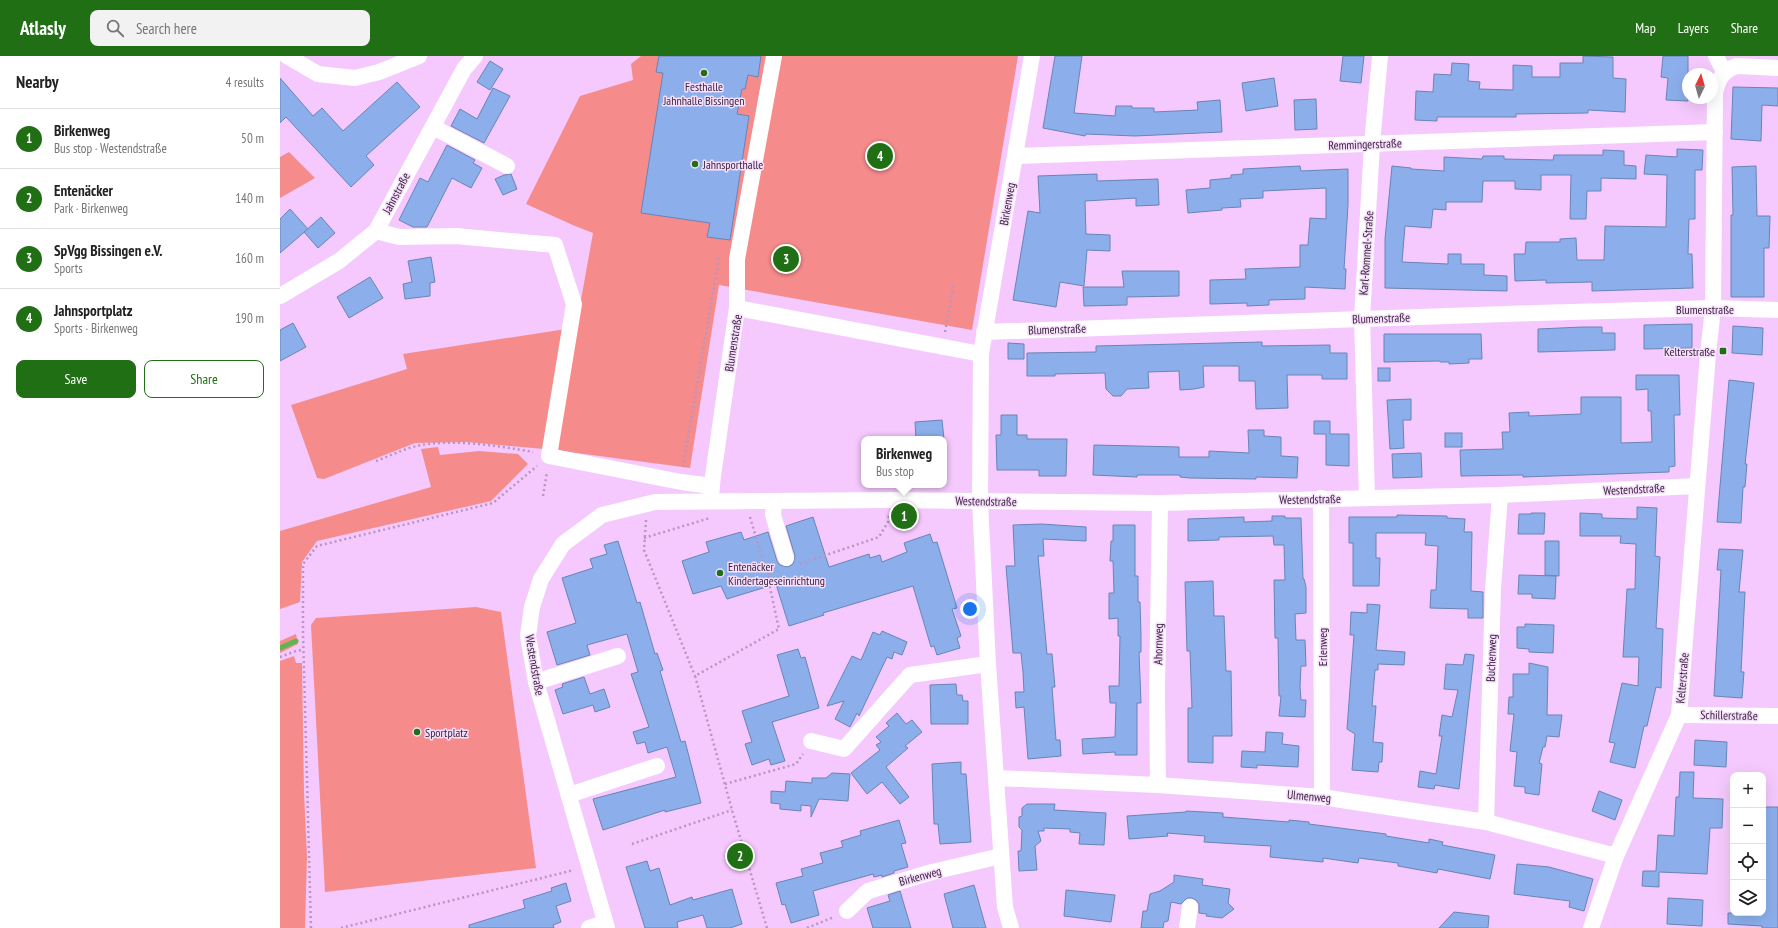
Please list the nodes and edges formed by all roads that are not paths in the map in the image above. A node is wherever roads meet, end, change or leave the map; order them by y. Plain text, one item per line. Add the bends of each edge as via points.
1 (287, 56) edge
2 (419, 56) edge
3 (475, 56) edge
4 (774, 56) edge
5 (1032, 56) edge
6 (1380, 56) edge
7 (1716, 56) edge
8 (1778, 68) edge
9 (1724, 72) junction
10 (433, 127) junction
11 (1715, 132) junction
12 (1372, 144) junction
13 (1015, 156) junction
14 (507, 166) dead end
15 (376, 231) junction
16 (280, 296) edge
17 (737, 308) junction
18 (1713, 308) junction
19 (1778, 310) edge
20 (1362, 318) junction
21 (984, 332) junction
22 (981, 354) junction
23 (712, 486) junction
24 (1697, 486) junction
25 (1500, 495) junction
26 (1321, 498) junction
27 (1366, 498) junction
28 (980, 501) junction
29 (774, 502) junction
30 (711, 503) junction
31 (1160, 503) junction
32 (788, 564) road end
33 (618, 656) dead end
34 (988, 664) junction
35 (536, 682) junction
36 (1679, 715) junction
37 (1778, 716) edge
38 (811, 741) road end
39 (657, 766) dead end
40 (996, 778) junction
41 (1158, 785) junction
42 (569, 795) junction
43 (1322, 797) junction
44 (1486, 822) junction
45 (1001, 856) junction
46 (1616, 856) junction
47 (1190, 907) dead end
48 (847, 911) road end
49 (606, 925) edge
50 (589, 928) edge
51 (1011, 928) edge
52 (1187, 928) edge
53 (1591, 928) edge

1 - 2 street via 318,74 355,78 380,72
3 - 10 street, Jahnstraße via 464,69
4 - 17 street via 737,259
5 - 13 street, Birkenweg
6 - 12 street, Karl-Rommel-Straße
7 - 9 street
8 - 9 street via 1737,66
9 - 11 street, Kelterstraße via 1715,93
10 - 14 street
10 - 15 street, Jahnstraße
11 - 12 street, Remmingerstraße
11 - 18 street, Kelterstraße
12 - 13 street, Remmingerstraße
12 - 20 street, Karl-Rommel-Straße
13 - 21 street, Birkenweg
15 - 16 street, Jahnstraße via 339,261
15 - 23 street via 399,237 456,236 555,244 574,304 549,456
17 - 22 street, Blumenstraße
17 - 23 street, Blumenstraße
18 - 19 street, Blumenstraße
18 - 20 street, Blumenstraße
18 - 24 street, Kelterstraße
20 - 21 street, Blumenstraße
20 - 27 street, Karl-Rommel-Straße
21 - 22 street, Birkenweg
22 - 28 street, Birkenweg
23 - 30 street, Blumenstraße
24 - 25 street, Westendstraße
24 - 36 street, Kelterstraße
25 - 27 street, Westendstraße
25 - 44 street, Buchenweg via 1493,589
26 - 27 street, Westendstraße
26 - 31 street, Westendstraße
26 - 43 street, Erlenweg
28 - 29 street, Westendstraße
28 - 31 street, Westendstraße
28 - 34 street, Birkenweg
29 - 30 street, Westendstraße
29 - 32 street via 773,515
30 - 35 street, Westendstraße via 649,503 602,515 563,544 541,579 532,607 528,636
31 - 41 street, Ahornweg
33 - 35 street
34 - 38 street via 910,674 844,749
34 - 40 street, Birkenweg
35 - 42 street, Westendstraße
36 - 37 street, Schillerstraße
36 - 46 street, Kelterstraße
39 - 42 street
40 - 41 street, Ulmenweg
40 - 45 street, Birkenweg
41 - 43 street, Ulmenweg
42 - 49 street, Westendstraße
43 - 44 street, Ulmenweg
44 - 46 street, Ulmenweg
45 - 48 street, Birkenweg via 932,872 868,891
45 - 51 street, Birkenweg via 1005,907
46 - 53 street, Kelterstraße
47 - 52 street
49 - 50 street, Westendstraße

